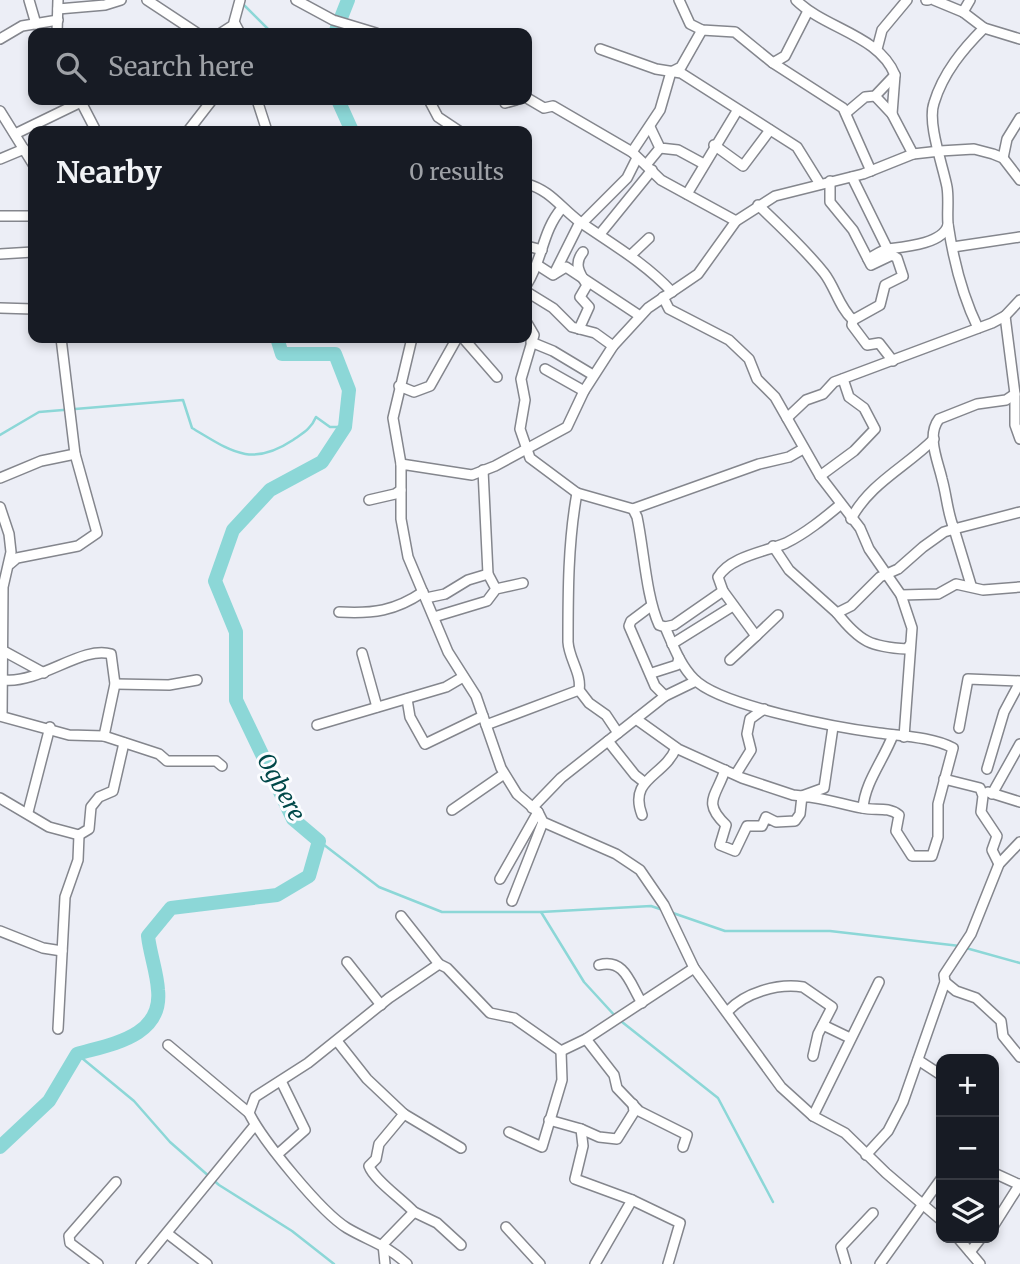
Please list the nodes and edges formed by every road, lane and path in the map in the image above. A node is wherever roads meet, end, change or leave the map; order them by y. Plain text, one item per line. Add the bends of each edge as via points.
1 (29, 0) edge
2 (121, 0) edge
3 (147, 0) edge
4 (240, 0) edge
5 (296, 0) edge
6 (315, 0) edge
7 (679, 0) edge
8 (907, 0) edge
9 (934, 0) edge
10 (970, 0) edge
11 (58, 4) edge
12 (803, 4) edge
13 (311, 10) junction
14 (963, 12) junction
15 (58, 20) junction
16 (36, 24) junction
17 (57, 28) edge
18 (189, 28) edge
19 (238, 28) edge
20 (360, 28) edge
21 (984, 28) junction
22 (702, 30) junction
23 (1, 34) edge
24 (1020, 39) edge
25 (600, 49) dead end
26 (877, 49) junction
27 (773, 63) junction
28 (678, 71) junction
29 (895, 75) junction
30 (876, 96) junction
31 (532, 101) edge
32 (72, 105) edge
33 (82, 105) edge
34 (208, 105) edge
35 (257, 105) edge
36 (432, 105) edge
37 (737, 111) junction
38 (846, 113) junction
39 (892, 114) junction
40 (2, 116) edge
41 (1020, 118) edge
42 (31, 126) edge
43 (93, 126) edge
44 (192, 126) edge
45 (265, 126) edge
46 (452, 126) edge
47 (28, 127) edge
48 (650, 127) junction
49 (770, 130) junction
50 (15, 134) junction
51 (714, 145) junction
52 (660, 148) junction
53 (24, 149) junction
54 (940, 151) junction
55 (635, 155) junction
56 (913, 155) junction
57 (28, 156) edge
58 (1003, 158) junction
59 (0, 159) edge
60 (702, 163) junction
61 (649, 167) junction
62 (871, 171) junction
63 (852, 177) junction
64 (1020, 180) edge
65 (825, 183) junction
66 (532, 186) edge
67 (687, 194) junction
68 (758, 205) junction
69 (562, 208) junction
70 (0, 216) edge
71 (28, 216) edge
72 (736, 221) junction
73 (581, 223) junction
74 (948, 224) junction
75 (600, 234) junction
76 (1020, 237) edge
77 (649, 238) dead end
78 (532, 247) edge
79 (953, 247) junction
80 (887, 248) junction
81 (542, 250) junction
82 (28, 252) edge
83 (583, 252) dead end
84 (0, 254) edge
85 (631, 255) junction
86 (869, 259) junction
87 (538, 266) junction
88 (553, 275) junction
89 (581, 275) junction
90 (532, 276) edge
91 (667, 294) junction
92 (532, 295) edge
93 (1020, 300) edge
94 (0, 308) edge
95 (28, 309) edge
96 (640, 316) junction
97 (1005, 316) junction
98 (853, 320) junction
99 (978, 328) junction
100 (579, 329) junction
101 (532, 342) edge
102 (62, 343) edge
103 (411, 343) edge
104 (454, 343) edge
105 (467, 343) edge
106 (531, 343) edge
107 (613, 346) junction
108 (893, 361) junction
109 (545, 369) dead end
110 (593, 375) junction
111 (497, 377) dead end
112 (844, 379) junction
113 (399, 386) junction
114 (584, 391) junction
115 (1015, 394) junction
116 (788, 418) junction
117 (934, 439) junction
118 (1020, 439) edge
119 (526, 448) junction
120 (803, 449) junction
121 (75, 454) junction
122 (401, 464) junction
123 (483, 470) junction
124 (820, 476) junction
125 (0, 478) edge
126 (401, 489) junction
127 (577, 493) junction
128 (369, 500) dead end
129 (840, 505) junction
130 (0, 507) edge
131 (637, 511) junction
132 (1020, 512) edge
133 (851, 519) junction
134 (954, 529) junction
135 (773, 546) junction
136 (6, 569) edge
137 (488, 574) junction
138 (890, 575) junction
139 (523, 583) dead end
140 (971, 585) junction
141 (1020, 587) edge
142 (495, 589) junction
143 (723, 591) junction
144 (425, 595) junction
145 (901, 595) junction
146 (651, 606) junction
147 (733, 606) junction
148 (339, 612) dead end
149 (837, 613) junction
150 (778, 615) dead end
151 (434, 617) junction
152 (666, 626) junction
153 (756, 636) junction
154 (672, 644) junction
155 (911, 645) junction
156 (0, 649) edge
157 (362, 653) dead end
158 (679, 659) junction
159 (730, 660) dead end
160 (44, 673) junction
161 (652, 673) junction
162 (463, 677) junction
163 (5, 680) junction
164 (197, 680) dead end
165 (696, 681) junction
166 (1020, 681) edge
167 (115, 684) junction
168 (579, 690) junction
169 (665, 695) junction
170 (407, 699) junction
171 (377, 707) junction
172 (764, 709) junction
173 (1, 716) edge
174 (636, 719) junction
175 (485, 720) junction
176 (317, 725) dead end
177 (50, 727) junction
178 (833, 727) junction
179 (960, 728) dead end
180 (618, 733) junction
181 (893, 735) junction
182 (104, 736) junction
183 (904, 737) junction
184 (608, 741) junction
185 (124, 743) junction
186 (1020, 744) edge
187 (676, 748) junction
188 (222, 766) dead end
189 (987, 769) dead end
190 (725, 771) junction
191 (504, 774) junction
192 (736, 774) junction
193 (944, 779) junction
194 (644, 782) junction
195 (980, 788) junction
196 (992, 794) junction
197 (802, 796) junction
198 (0, 798) edge
199 (1020, 802) edge
200 (863, 808) junction
201 (452, 810) dead end
202 (535, 810) junction
203 (28, 812) junction
204 (642, 815) dead end
205 (543, 822) junction
206 (79, 835) junction
207 (1020, 842) edge
208 (999, 864) junction
209 (500, 879) dead end
210 (512, 901) dead end
211 (401, 916) dead end
212 (0, 931) edge
213 (62, 951) junction
214 (347, 962) dead end
215 (439, 964) junction
216 (599, 965) dead end
217 (694, 968) junction
218 (879, 982) dead end
219 (945, 982) junction
220 (642, 1003) junction
221 (381, 1004) junction
222 (728, 1011) junction
223 (823, 1025) junction
224 (58, 1028) dead end
225 (850, 1038) junction
226 (586, 1039) junction
227 (337, 1041) junction
228 (168, 1045) dead end
229 (561, 1051) junction
230 (813, 1056) dead end
231 (1020, 1057) edge
232 (918, 1060) junction
233 (936, 1072) edge
234 (281, 1081) junction
235 (632, 1102) junction
236 (249, 1113) junction
237 (404, 1114) junction
238 (813, 1116) junction
239 (549, 1120) junction
240 (255, 1125) junction
241 (581, 1129) junction
242 (509, 1132) dead end
243 (683, 1147) dead end
244 (461, 1148) dead end
245 (279, 1153) junction
246 (866, 1154) junction
247 (999, 1176) edge
248 (940, 1180) edge
249 (116, 1182) dead end
250 (1019, 1189) edge
251 (632, 1200) junction
252 (925, 1204) junction
253 (414, 1212) junction
254 (873, 1213) dead end
255 (936, 1215) edge
256 (999, 1218) edge
257 (506, 1227) dead end
258 (168, 1234) junction
259 (962, 1243) edge
260 (977, 1243) edge
261 (383, 1244) junction
262 (461, 1245) dead end
263 (970, 1252) junction
264 (396, 1254) junction
265 (98, 1264) edge
266 (141, 1264) edge
267 (207, 1264) edge
268 (386, 1264) edge
269 (407, 1264) edge
270 (540, 1264) edge
271 (596, 1264) edge
272 (667, 1264) edge
273 (846, 1264) edge
274 (880, 1264) edge
275 (980, 1264) edge

1 - 16 street
2 - 11 street via 105,5
3 - 18 street
4 - 19 street
5 - 13 street
6 - 13 street
7 - 22 street via 690,24
8 - 26 street via 882,30
9 - 14 street
10 - 14 street
11 - 15 street
12 - 26 street
12 - 27 street via 785,56
13 - 20 street
14 - 21 street
15 - 16 street
15 - 17 street
16 - 23 street
21 - 24 street
21 - 54 street via 962,48 933,104
22 - 27 street via 735,32
22 - 28 street
25 - 28 street
26 - 29 street
27 - 38 street via 827,95
28 - 37 street
28 - 48 street
29 - 30 street
29 - 39 street
30 - 38 street via 865,97
30 - 39 street
31 - 55 street via 544,108 552,106
32 - 42 street
33 - 43 street
34 - 44 street
35 - 45 street
36 - 46 street via 438,117
37 - 49 street
37 - 51 street
38 - 62 street
39 - 56 street
40 - 50 street
41 - 58 street via 1007,139
47 - 50 street
48 - 52 street
48 - 55 street
49 - 51 street via 743,166
49 - 65 street via 797,147
50 - 53 street
51 - 60 street
52 - 60 street via 678,150
52 - 61 street
53 - 57 street
53 - 59 street
54 - 56 street
54 - 58 street via 974,149
54 - 74 street via 948,190
55 - 61 street
55 - 73 street via 627,178
56 - 62 street
58 - 64 street
60 - 67 street
61 - 67 street via 661,180
61 - 75 street
62 - 63 street
63 - 65 street
63 - 80 street
65 - 68 street
65 - 86 street via 830,202
66 - 69 street via 547,191
67 - 72 street
68 - 72 street
68 - 98 street via 824,273
69 - 73 street
69 - 81 street via 551,221
70 - 71 street
72 - 91 street via 698,274
73 - 75 street
73 - 88 street
74 - 79 street
74 - 80 street via 943,234
75 - 85 street
76 - 79 street
77 - 85 street
78 - 81 street
79 - 99 street
80 - 86 street
81 - 87 street
82 - 84 street
83 - 89 street via 578,263
85 - 91 street
86 - 98 street via 871,265 892,255 903,276 885,285 880,305
87 - 88 street
87 - 90 street
88 - 89 street via 566,267
89 - 96 street
89 - 100 street via 587,285 580,297 589,307
91 - 96 street
91 - 116 street via 669,309 741,349 757,379
92 - 100 street
93 - 97 street
94 - 95 street
96 - 107 street
97 - 99 street
97 - 115 street
98 - 108 street via 867,345 879,344
99 - 108 street
100 - 107 street via 596,333
101 - 110 street
102 - 121 street
103 - 113 street
104 - 113 street via 430,386 414,392
105 - 111 street
106 - 119 street via 521,379 526,400 520,429
107 - 110 street
108 - 112 street
109 - 114 street
110 - 114 street
112 - 116 street via 806,400
112 - 124 street via 849,397 864,408 876,429
113 - 122 street via 393,418
114 - 119 street via 567,427
115 - 117 street via 939,419
115 - 118 street
116 - 120 street
117 - 133 street via 872,489
117 - 134 street via 945,505
119 - 123 street
119 - 127 street via 530,458
120 - 124 street
120 - 131 street
121 - 125 street via 41,461
121 - 136 street via 97,533 78,546 17,558
122 - 123 street via 457,474
122 - 126 street
123 - 137 street
124 - 129 street
126 - 128 street
126 - 144 street via 402,537
127 - 131 street
127 - 168 street via 568,641
129 - 133 street
129 - 135 street via 805,532
130 - 136 street via 9,534
131 - 146 street
132 - 134 street
133 - 138 street
134 - 138 street
134 - 140 street
135 - 143 street via 725,568 718,577
135 - 149 street via 789,570
136 - 156 street
137 - 142 street
137 - 144 street via 445,594
138 - 145 street
138 - 149 street
139 - 142 street
140 - 141 street via 983,590
140 - 145 street via 956,584 938,594
142 - 151 street via 487,601
143 - 147 street
143 - 152 street
144 - 148 street via 371,614
144 - 151 street
145 - 155 street via 912,620
146 - 152 street
146 - 161 street via 629,626
147 - 153 street
147 - 154 street
149 - 155 street via 863,641 887,648
150 - 153 street
151 - 162 street
152 - 154 street
153 - 159 street
154 - 158 street
155 - 183 street
156 - 160 street
156 - 163 street
157 - 171 street
158 - 161 street via 677,665
158 - 165 street
160 - 163 street
160 - 167 street via 94,651 104,652 114,659
161 - 169 street via 655,685
162 - 170 street
162 - 175 street
163 - 173 street
164 - 167 street via 169,685
165 - 169 street
165 - 172 street
166 - 179 street via 968,679
166 - 189 street via 1004,712
167 - 182 street
168 - 175 street
168 - 180 street
169 - 174 street
170 - 171 street
170 - 175 street via 410,717 425,744
171 - 176 street
172 - 178 street
172 - 192 street via 750,719 751,750
173 - 177 street
174 - 180 street
174 - 187 street
175 - 191 street
177 - 182 street via 69,735
177 - 203 street
178 - 181 street
178 - 197 street via 824,788
180 - 184 street
181 - 183 street
181 - 200 street via 880,766 864,787
182 - 185 street
183 - 193 street via 953,748
184 - 194 street
184 - 202 street via 543,794
185 - 188 street via 167,761 216,761
185 - 206 street via 116,786 91,807 89,829
186 - 196 street
187 - 190 street
187 - 194 street via 660,771
190 - 192 street
190 - 197 street via 713,797 713,812 726,825 720,845 734,851 747,826 762,826 766,817 776,822 795,821
191 - 201 street
191 - 202 street
192 - 197 street
193 - 195 street
193 - 200 street via 932,856 912,856 896,831 899,815 891,809
194 - 204 street via 637,800
195 - 196 street
195 - 208 street via 981,812 997,836 992,850
196 - 199 street
197 - 200 street
198 - 203 street
202 - 205 street
202 - 209 street
203 - 206 street via 49,827
205 - 210 street
205 - 217 street via 616,854 640,870 664,905
206 - 213 street via 78,860 65,897
207 - 208 street
208 - 219 street via 982,913 944,975
211 - 215 street
212 - 213 street
213 - 224 street
214 - 221 street
215 - 221 street
215 - 229 street via 490,1013 514,1018
216 - 220 street via 620,965
217 - 220 street
217 - 222 street
218 - 225 street
219 - 231 street via 976,998 1001,1021 1003,1036
219 - 232 street
220 - 226 street
221 - 227 street
222 - 223 street via 739,999 755,993 803,987 832,1007
222 - 238 street via 781,1087
223 - 225 street
223 - 230 street
225 - 238 street
226 - 229 street
226 - 235 street via 614,1075 617,1088
227 - 234 street
227 - 237 street via 367,1079
228 - 236 street
229 - 239 street via 562,1080
232 - 233 street
232 - 246 street via 888,1131
234 - 236 street via 255,1097
234 - 245 street via 305,1130
235 - 241 street via 634,1112 617,1139
235 - 243 street via 662,1125 682,1130 687,1135
236 - 240 street
237 - 244 street
237 - 253 street via 379,1144 369,1166 372,1176
238 - 246 street via 845,1133
239 - 241 street
239 - 242 street via 541,1147
240 - 245 street
240 - 258 street
241 - 251 street via 583,1146 575,1179
245 - 261 street via 305,1190 346,1227
246 - 252 street
247 - 250 street
248 - 252 street
249 - 265 street via 69,1236 70,1243
250 - 256 street
251 - 271 street
251 - 272 street via 680,1223
252 - 255 street
252 - 274 street
253 - 261 street
253 - 262 street via 437,1223
254 - 273 street via 841,1247
257 - 270 street
258 - 266 street
258 - 267 street
259 - 263 street
260 - 263 street
261 - 264 street
261 - 268 street
263 - 275 street
264 - 268 street
264 - 269 street

